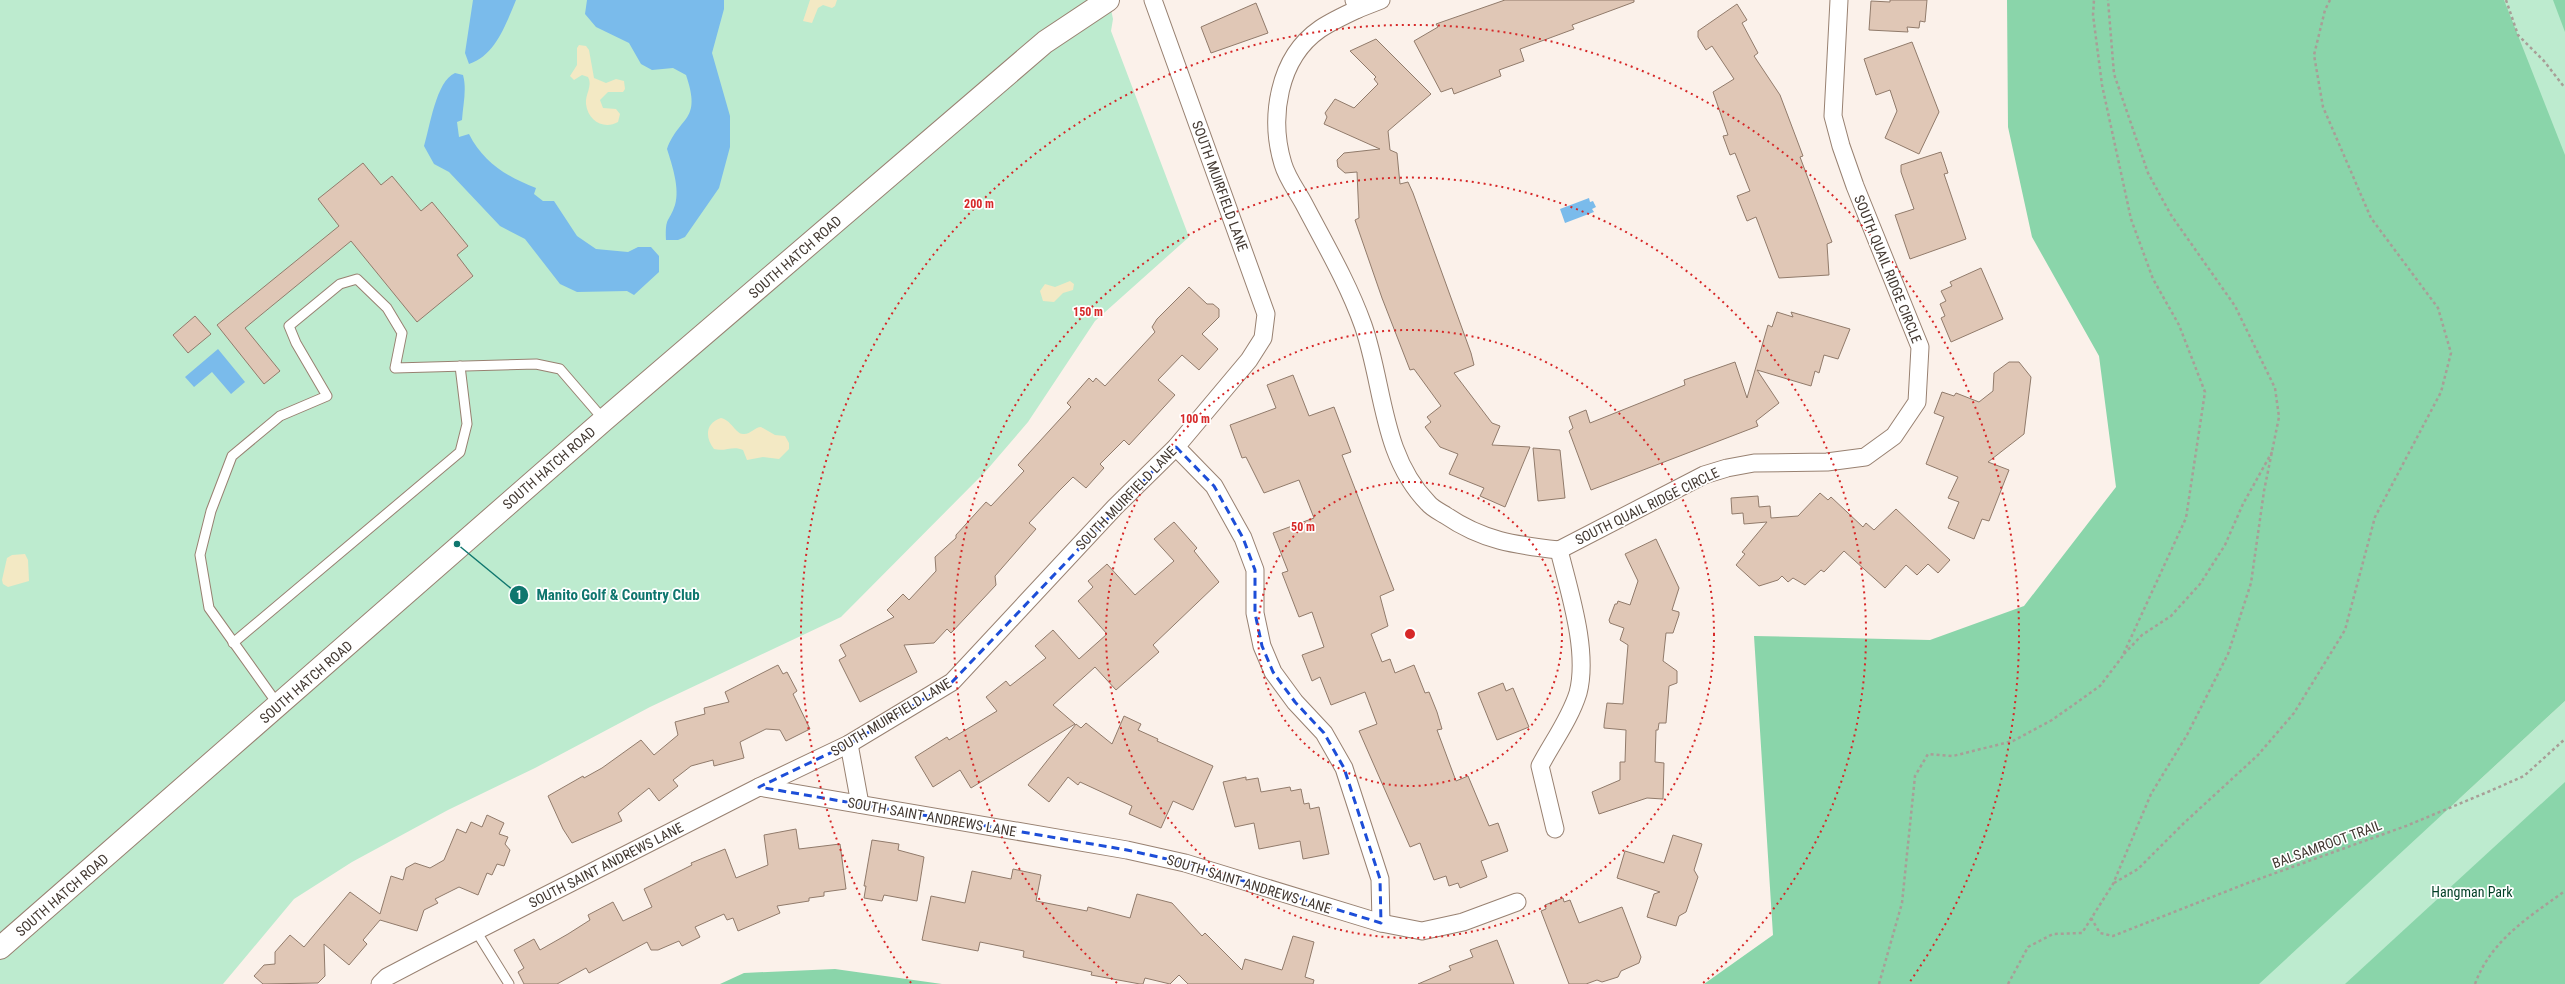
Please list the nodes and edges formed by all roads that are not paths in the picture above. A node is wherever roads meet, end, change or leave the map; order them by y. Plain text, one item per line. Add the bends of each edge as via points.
1 (1108, 0) edge
2 (1153, 0) edge
3 (1382, 0) edge
4 (1839, 0) edge
5 (1356, 4) edge
6 (460, 366) junction
7 (604, 420) junction
8 (1176, 447) junction
9 (1559, 550) junction
10 (233, 643) junction
11 (279, 706) junction
12 (849, 744) junction
13 (759, 787) junction
14 (860, 804) junction
15 (1555, 829) dead end
16 (1518, 902) dead end
17 (1381, 923) junction
18 (476, 931) junction
19 (0, 948) edge
20 (380, 984) edge
21 (509, 984) edge

1 - 7 main road, SOUTH HATCH ROAD via 1045,42
2 - 8 street, SOUTH MUIRFIELD LANE via 1266,314 1263,338 1249,360
3 - 5 street
4 - 9 street, SOUTH QUAIL RIDGE CIRCLE via 1833,116 1855,186 1920,347 1917,402 1894,436 1865,457 1828,462 1754,463 1727,468 1704,475
5 - 9 street via 1319,30 1298,51 1283,75 1278,104 1277,134 1283,165 1355,302 1370,345 1386,424 1401,465 1428,504 1467,531 1512,544
6 - 7 lane via 536,364 560,369
6 - 10 lane via 467,424 460,452
6 - 10 lane via 395,368 402,332 387,308 357,279 340,284 289,326 327,396 280,416 232,456 211,511 200,555 209,608
7 - 11 main road, SOUTH HATCH ROAD
8 - 12 street, SOUTH MUIRFIELD LANE via 1115,507 952,682
8 - 17 street via 1214,486 1243,538 1255,570 1255,613 1262,646 1273,672 1295,702 1324,733 1344,768 1380,880
9 - 15 street via 1581,660 1578,693 1540,766
10 - 11 lane
11 - 19 main road, SOUTH HATCH ROAD
12 - 13 street, SOUTH MUIRFIELD LANE
12 - 14 street
13 - 14 street, SOUTH SAINT ANDREWS LANE
13 - 18 street, SOUTH SAINT ANDREWS LANE
14 - 17 street, SOUTH SAINT ANDREWS LANE via 1185,863
16 - 17 street, SOUTH SAINT ANDREWS LANE via 1463,922 1422,931
18 - 20 street, SOUTH SAINT ANDREWS LANE
18 - 21 lane

